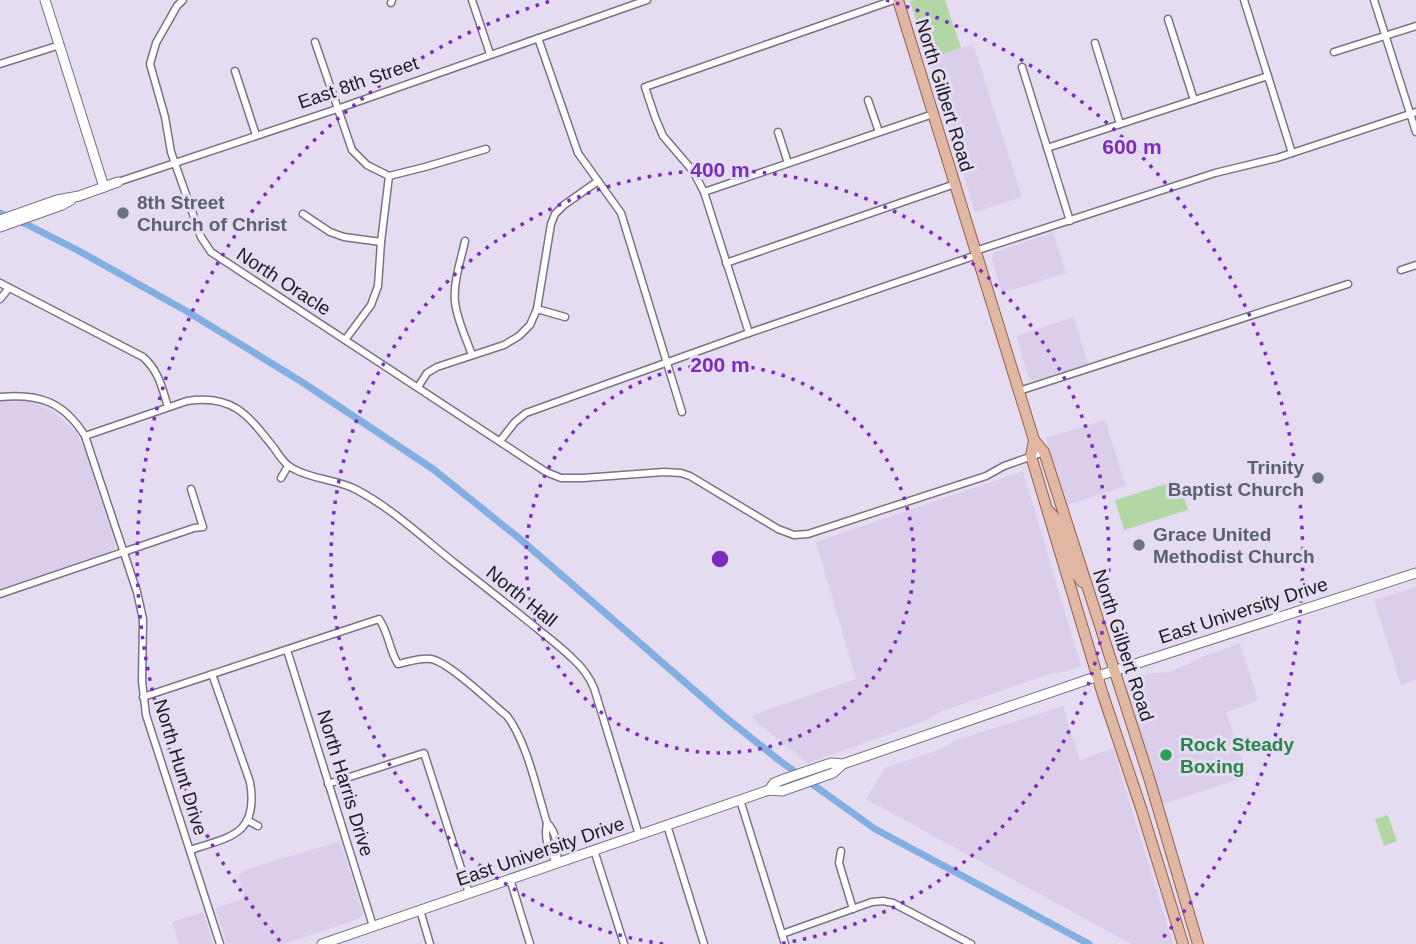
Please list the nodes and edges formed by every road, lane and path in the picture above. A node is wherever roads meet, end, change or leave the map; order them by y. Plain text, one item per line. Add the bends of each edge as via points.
1 (45, 0) edge
2 (183, 0) edge
3 (472, 0) edge
4 (647, 0) edge
5 (896, 0) edge
6 (1244, 0) edge
7 (1374, 0) edge
8 (1168, 19) dead end
9 (1416, 26) edge
10 (1386, 36) junction
11 (538, 38) junction
12 (315, 42) dead end
13 (1095, 43) dead end
14 (60, 46) junction
15 (1334, 52) dead end
16 (490, 54) junction
17 (0, 64) edge
18 (1022, 67) dead end
19 (234, 71) dead end
20 (1268, 76) junction
21 (868, 100) dead end
22 (1194, 100) junction
23 (337, 108) junction
24 (1413, 113) edge
25 (933, 114) junction
26 (1120, 124) junction
27 (778, 132) dead end
28 (879, 132) junction
29 (1416, 132) edge
30 (256, 135) junction
31 (1047, 148) junction
32 (486, 149) dead end
33 (1292, 153) junction
34 (175, 163) junction
35 (788, 163) junction
36 (389, 176) junction
37 (598, 181) junction
38 (118, 183) joint
39 (955, 184) junction
40 (104, 187) junction
41 (704, 192) junction
42 (26, 214) junction
43 (303, 214) dead end
44 (1070, 221) junction
45 (1, 222) edge
46 (465, 241) dead end
47 (381, 242) junction
48 (976, 253) junction
49 (726, 263) junction
50 (1416, 265) edge
51 (1401, 270) dead end
52 (0, 283) edge
53 (1348, 284) dead end
54 (9, 288) junction
55 (0, 299) edge
56 (537, 309) junction
57 (565, 317) dead end
58 (749, 333) junction
59 (345, 340) junction
60 (472, 355) junction
61 (666, 364) junction
62 (418, 387) junction
63 (1019, 391) junction
64 (0, 397) edge
65 (168, 408) junction
66 (682, 412) dead end
67 (85, 436) junction
68 (1034, 440) junction
69 (500, 441) junction
70 (1044, 452) junction
71 (1031, 456) junction
72 (288, 466) junction
73 (281, 478) dead end
74 (191, 489) dead end
75 (1047, 510) junction
76 (1074, 546) junction
77 (1060, 551) junction
78 (124, 552) junction
79 (1416, 573) edge
80 (1087, 587) junction
81 (0, 594) edge
82 (287, 650) junction
83 (1114, 671) junction
84 (212, 674) junction
85 (1097, 676) junction
86 (143, 697) junction
87 (843, 764) junction
88 (1150, 781) junction
89 (328, 784) junction
90 (1134, 786) junction
91 (769, 790) junction
92 (740, 800) junction
93 (247, 820) junction
94 (258, 825) dead end
95 (667, 825) junction
96 (639, 835) junction
97 (190, 850) junction
98 (594, 850) junction
99 (841, 851) dead end
100 (557, 863) junction
101 (1178, 877) junction
102 (510, 880) junction
103 (1164, 881) junction
104 (469, 894) junction
105 (853, 909) junction
106 (419, 910) junction
107 (373, 926) junction
108 (782, 934) junction
109 (335, 942) edge
110 (220, 944) edge
111 (322, 944) edge
112 (430, 944) edge
113 (530, 944) edge
114 (624, 944) edge
115 (704, 944) edge
116 (785, 944) edge
117 (970, 944) edge
118 (1183, 944) edge
119 (1198, 944) edge

1 - 14 main road
2 - 34 street, North Oracle via 156,43 150,64
3 - 16 street
4 - 11 street, East 8th Street
5 - 25 main road, North Gilbert Road
5 - 41 street via 645,87 663,136 693,170
6 - 20 street
7 - 10 street
8 - 22 street
9 - 10 street
10 - 15 street
10 - 24 street
11 - 16 street, East 8th Street
11 - 37 street via 578,153
12 - 23 street
13 - 26 street
14 - 17 street
14 - 40 main road
16 - 23 street, East 8th Street
18 - 31 street
19 - 30 street
20 - 22 street
20 - 33 street
21 - 28 street
22 - 26 street
23 - 30 street, East 8th Street
23 - 36 street via 352,150 367,166
24 - 29 street
24 - 33 street
25 - 28 street
25 - 39 main road, North Gilbert Road
26 - 31 street
27 - 35 street
28 - 35 street
30 - 34 street, East 8th Street
31 - 44 street
32 - 36 street
33 - 44 street
34 - 38 street, East 8th Street
34 - 59 street, North Oracle via 201,237 211,251
35 - 41 street
36 - 47 street
37 - 56 street via 555,214
37 - 61 street via 621,213
38 - 40 main road, East 8th Street
39 - 48 main road, North Gilbert Road
39 - 49 street
40 - 42 main road, East 8th Street
41 - 49 street
42 - 45 main road, East 8th Street
42 - 45 main road, East 8th Street via 12,223
43 - 47 street via 330,232
44 - 48 street
46 - 60 street via 455,302
47 - 59 street via 378,286 371,305
48 - 58 street
48 - 63 main road, North Gilbert Road
49 - 58 street
50 - 51 street
52 - 54 street
53 - 63 street
54 - 55 street
54 - 65 street via 143,357 158,376
56 - 57 street
56 - 60 street via 519,336
58 - 61 street
59 - 62 street, North Oracle
60 - 62 street via 437,367
61 - 66 street
61 - 69 street via 526,413
62 - 69 street, North Oracle
63 - 68 main road, North Gilbert Road
64 - 67 street via 28,396 50,402 78,424
65 - 67 street
65 - 72 street via 201,399 231,405 259,429
67 - 78 street, North Hunt Drive
68 - 70 main road, North Gilbert Road
68 - 71 main road, North Gilbert Road
69 - 71 street, North Oracle via 561,478 681,473 794,535 986,476
70 - 71 street
70 - 76 main road, North Gilbert Road
71 - 75 main road, North Gilbert Road
72 - 73 street
72 - 96 street, North Hall via 356,490 388,510 572,657 591,680
74 - 78 street via 202,527
75 - 76 main road via 1055,516 1067,544
75 - 77 main road, North Gilbert Road
76 - 80 main road, North Gilbert Road
77 - 80 main road via 1068,554
77 - 85 main road, North Gilbert Road
78 - 81 street
78 - 86 street, North Hunt Drive via 144,619
79 - 83 main road, East University Drive
80 - 83 main road, North Gilbert Road
82 - 84 street
82 - 89 street, North Harris Drive
82 - 100 street via 379,619 398,664 433,659 447,666 507,716 521,739 547,823 549,852
83 - 85 main road, East University Drive
83 - 88 main road, North Gilbert Road
84 - 86 street
84 - 93 street via 250,782 253,800
85 - 87 main road, East University Drive
85 - 90 main road, North Gilbert Road
86 - 97 street, North Hunt Drive
87 - 91 main road, East University Drive via 833,773 782,791
87 - 91 main road, East University Drive via 787,778
88 - 90 main road
88 - 101 main road, North Gilbert Road
89 - 104 street via 424,753
89 - 107 street, North Harris Drive
90 - 103 main road, North Gilbert Road
91 - 92 main road, East University Drive
92 - 95 main road, East University Drive
92 - 108 street
93 - 94 street
93 - 97 street via 233,834
95 - 96 main road, East University Drive
95 - 115 street
96 - 98 main road, East University Drive
97 - 110 street, North Hunt Drive
98 - 100 main road, East University Drive
98 - 114 street
99 - 105 street via 839,863
100 - 102 main road, East University Drive
101 - 103 main road
101 - 119 main road, North Gilbert Road
102 - 104 main road, East University Drive
102 - 113 street
103 - 118 main road, North Gilbert Road
104 - 106 main road, East University Drive
105 - 108 street
105 - 117 street via 877,901 893,903
106 - 107 main road, East University Drive
106 - 112 street
107 - 109 main road, East University Drive
108 - 116 street
109 - 111 main road, East University Drive

